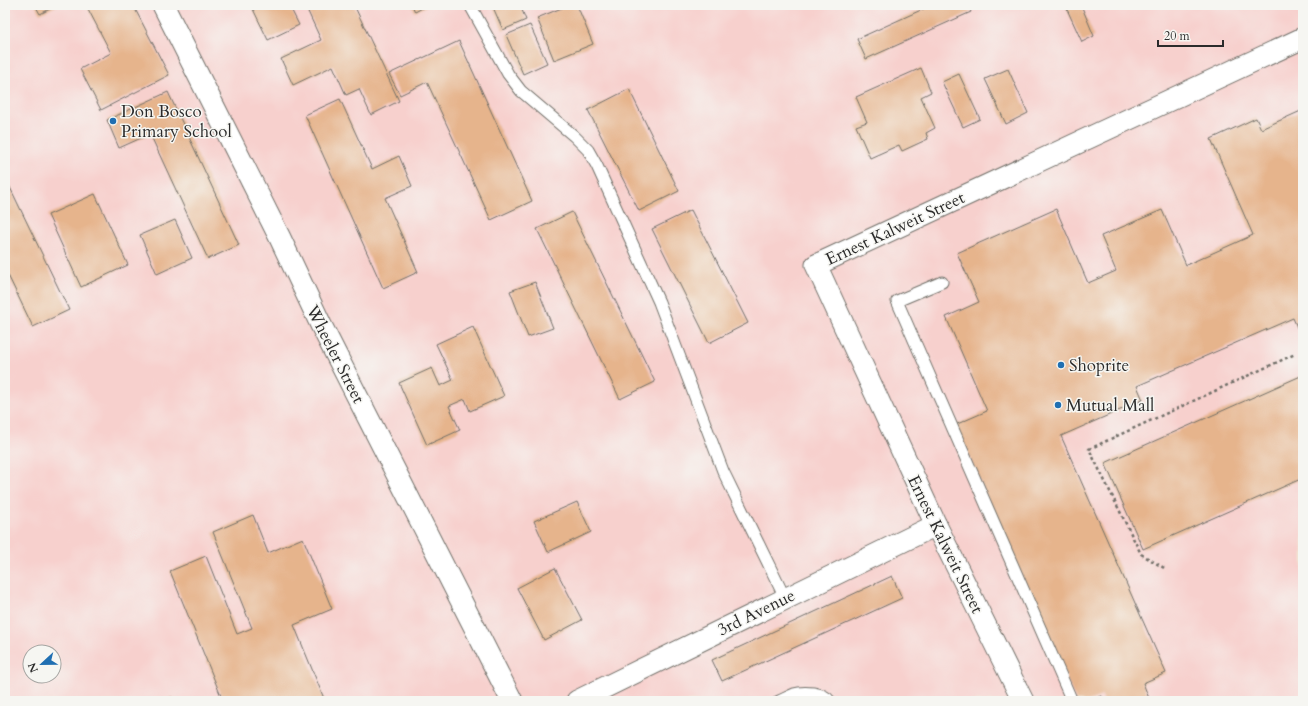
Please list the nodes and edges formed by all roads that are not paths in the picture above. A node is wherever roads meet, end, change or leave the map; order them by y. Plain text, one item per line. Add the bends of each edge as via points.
1 (163, 5) edge
2 (470, 5) edge
3 (1303, 38) edge
4 (942, 282) dead end
5 (936, 525) junction
6 (785, 598) junction
7 (512, 701) edge
8 (577, 701) edge
9 (779, 701) edge
10 (830, 701) edge
11 (1023, 701) edge
12 (1072, 701) edge

1 - 7 street, Wheeler Street via 321,325
2 - 6 lane via 514,83 588,150 597,166 659,302 723,471
3 - 5 street, Ernest Kalweit Street via 816,265
4 - 12 lane via 897,301
5 - 6 street, 3rd Avenue
5 - 11 street, Ernest Kalweit Street
6 - 8 street, 3rd Avenue
9 - 10 lane via 795,694 814,693

